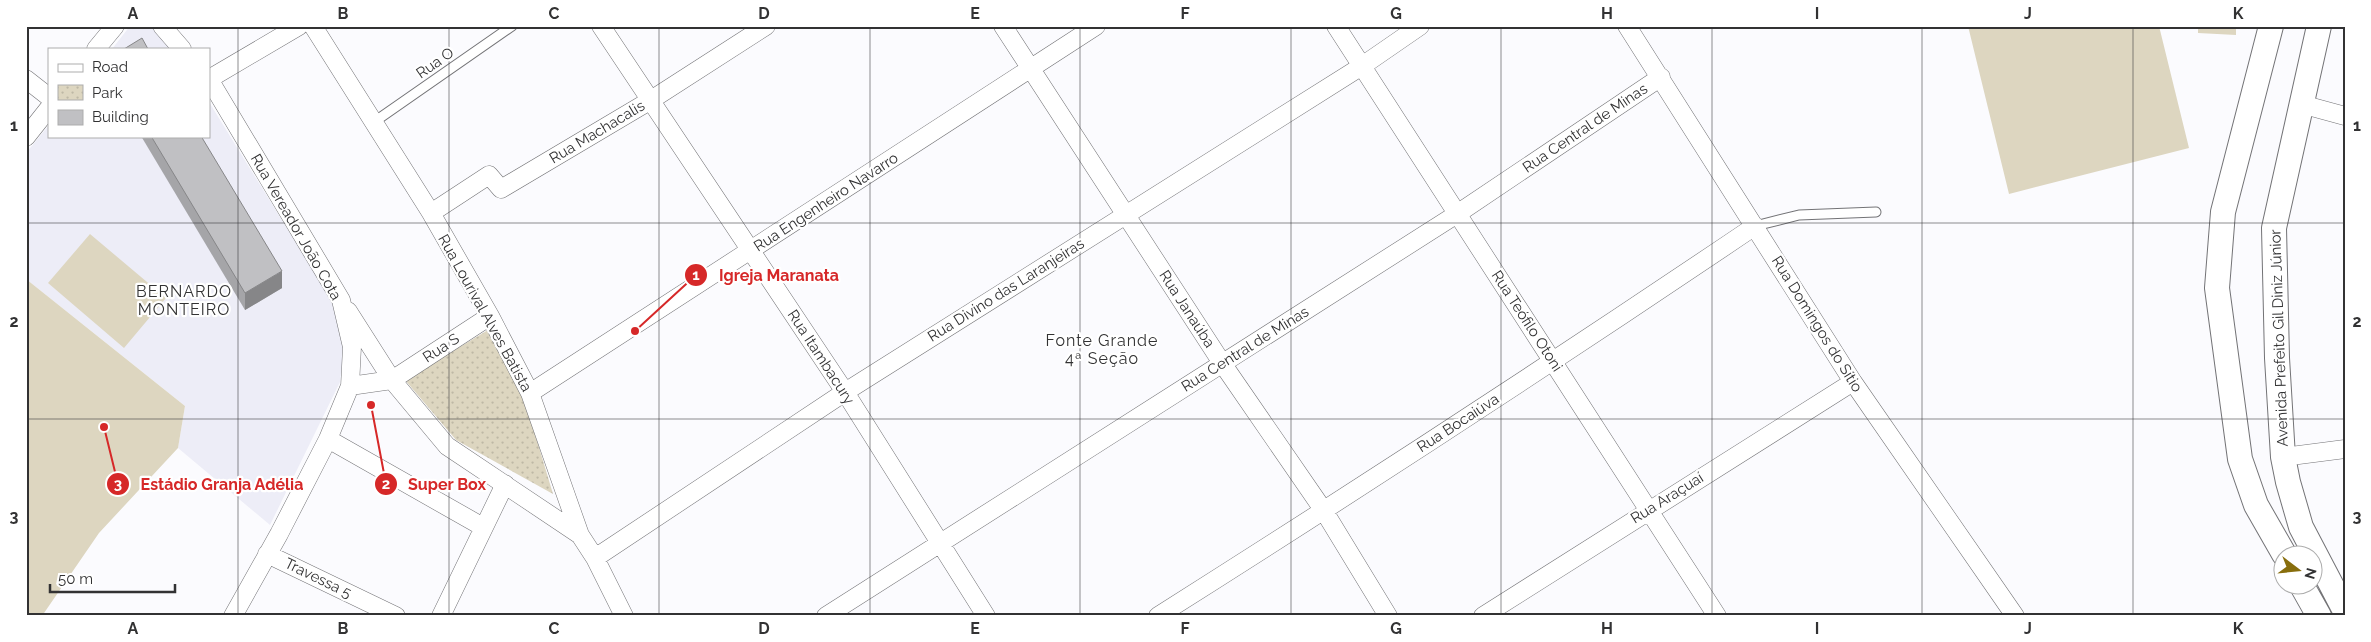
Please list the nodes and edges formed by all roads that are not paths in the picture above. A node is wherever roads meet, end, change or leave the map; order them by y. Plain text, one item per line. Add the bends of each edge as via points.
1 (114, 26) edge
2 (162, 26) edge
3 (299, 26) edge
4 (312, 26) edge
5 (512, 26) edge
6 (601, 26) edge
7 (766, 26) edge
8 (1004, 26) edge
9 (1096, 26) edge
10 (1336, 26) edge
11 (1420, 26) edge
12 (1627, 26) edge
13 (2271, 26) edge
14 (2319, 26) edge
15 (97, 48) edge
16 (181, 48) edge
17 (1362, 66) junction
18 (1030, 70) junction
19 (1661, 77) junction
20 (210, 78) edge
21 (26, 79) edge
22 (210, 81) edge
23 (48, 96) edge
24 (651, 100) junction
25 (2301, 104) junction
26 (48, 109) edge
27 (2345, 116) edge
28 (374, 122) junction
29 (26, 137) edge
30 (1876, 212) dead end
31 (431, 213) junction
32 (1126, 214) junction
33 (1457, 214) junction
34 (1755, 226) junction
35 (751, 250) junction
36 (341, 300) junction
37 (490, 316) junction
38 (1553, 362) junction
39 (1222, 363) junction
40 (392, 380) junction
41 (1853, 382) junction
42 (350, 386) junction
43 (845, 392) junction
44 (530, 394) junction
45 (328, 439) junction
46 (2345, 449) edge
47 (2283, 457) junction
48 (505, 484) junction
49 (1648, 510) junction
50 (1324, 511) junction
51 (483, 528) junction
52 (580, 535) junction
53 (939, 542) junction
54 (2278, 544) edge
55 (267, 554) junction
56 (595, 558) junction
57 (2307, 594) edge
58 (2345, 611) edge
59 (620, 613) edge
60 (234, 616) edge
61 (396, 616) edge
62 (441, 616) edge
63 (826, 616) edge
64 (986, 616) edge
65 (1158, 616) edge
66 (1388, 616) edge
67 (1483, 616) edge
68 (1717, 616) edge
69 (2015, 616) edge
70 (2319, 616) edge

1 - 15 street
2 - 16 street
3 - 20 street
4 - 28 street, Rua Lourival Alves Batista
5 - 28 lane, Rua O
6 - 24 street, Rua Itambacury
7 - 24 street, Rua Machacalis
8 - 18 street, Rua Janaúba
9 - 18 street, Rua Engenheiro Navarro
10 - 17 street, Rua Teófilo Otoni
11 - 17 street, Rua Divino das Laranjeiras
12 - 19 street, Rua Domingos do Sítio
13 - 54 street via 2223,212 2217,288 2240,459 2256,505
14 - 25 street, Avenida Prefeito Gil Diniz Júnior
17 - 32 street, Rua Divino das Laranjeiras
17 - 33 street, Rua Teófilo Otoni
18 - 32 street, Rua Janaúba
18 - 35 street, Rua Engenheiro Navarro
19 - 33 street, Rua Central de Minas
19 - 34 street, Rua Domingos do Sítio
21 - 23 street
22 - 36 street, Rua Vereador João Cota
24 - 31 street, Rua Machacalis via 501,188 489,175
24 - 35 street, Rua Itambacury
25 - 27 street
25 - 47 street, Avenida Prefeito Gil Diniz Júnior via 2274,228 2276,358
26 - 29 street
28 - 31 street, Rua Lourival Alves Batista
30 - 34 lane via 1799,215
31 - 37 street, Rua Lourival Alves Batista
32 - 39 street, Rua Janaúba
32 - 43 street, Rua Divino das Laranjeiras
33 - 38 street, Rua Teófilo Otoni
33 - 39 street, Rua Central de Minas
34 - 38 street, Rua Bocaiúva
34 - 41 street, Rua Domingos do Sítio
35 - 43 street, Rua Itambacury
35 - 44 street, Rua Engenheiro Navarro
36 - 40 street
36 - 42 street, Rua Vereador João Cota via 352,347
37 - 40 street, Rua S
37 - 44 street, Rua Lourival Alves Batista
38 - 49 street, Rua Teófilo Otoni
38 - 50 street, Rua Bocaiúva
39 - 50 street, Rua Janaúba
39 - 53 street, Rua Central de Minas
40 - 42 street
40 - 48 street via 447,446
41 - 49 street, Rua Araçuaí
41 - 69 street, Rua Domingos do Sítio
42 - 45 street, Rua Vereador João Cota
43 - 53 street, Rua Itambacury
43 - 56 street, Rua Divino das Laranjeiras
44 - 52 street, Rua Lourival Alves Batista
45 - 51 street
45 - 55 street, Rua Vereador João Cota
46 - 47 street
47 - 58 street, Avenida Prefeito Gil Diniz Júnior via 2301,527
48 - 51 street
48 - 52 street
49 - 67 street, Rua Araçuaí
49 - 68 street, Rua Teófilo Otoni
50 - 65 street, Rua Bocaiúva
50 - 66 street, Rua Janaúba
51 - 62 street
52 - 56 street, Rua Lourival Alves Batista
53 - 63 street, Rua Central de Minas
53 - 64 street, Rua Itambacury
55 - 60 street, Rua Vereador João Cota
55 - 61 street, Travessa 5
56 - 59 street, Rua Lourival Alves Batista
57 - 70 street

